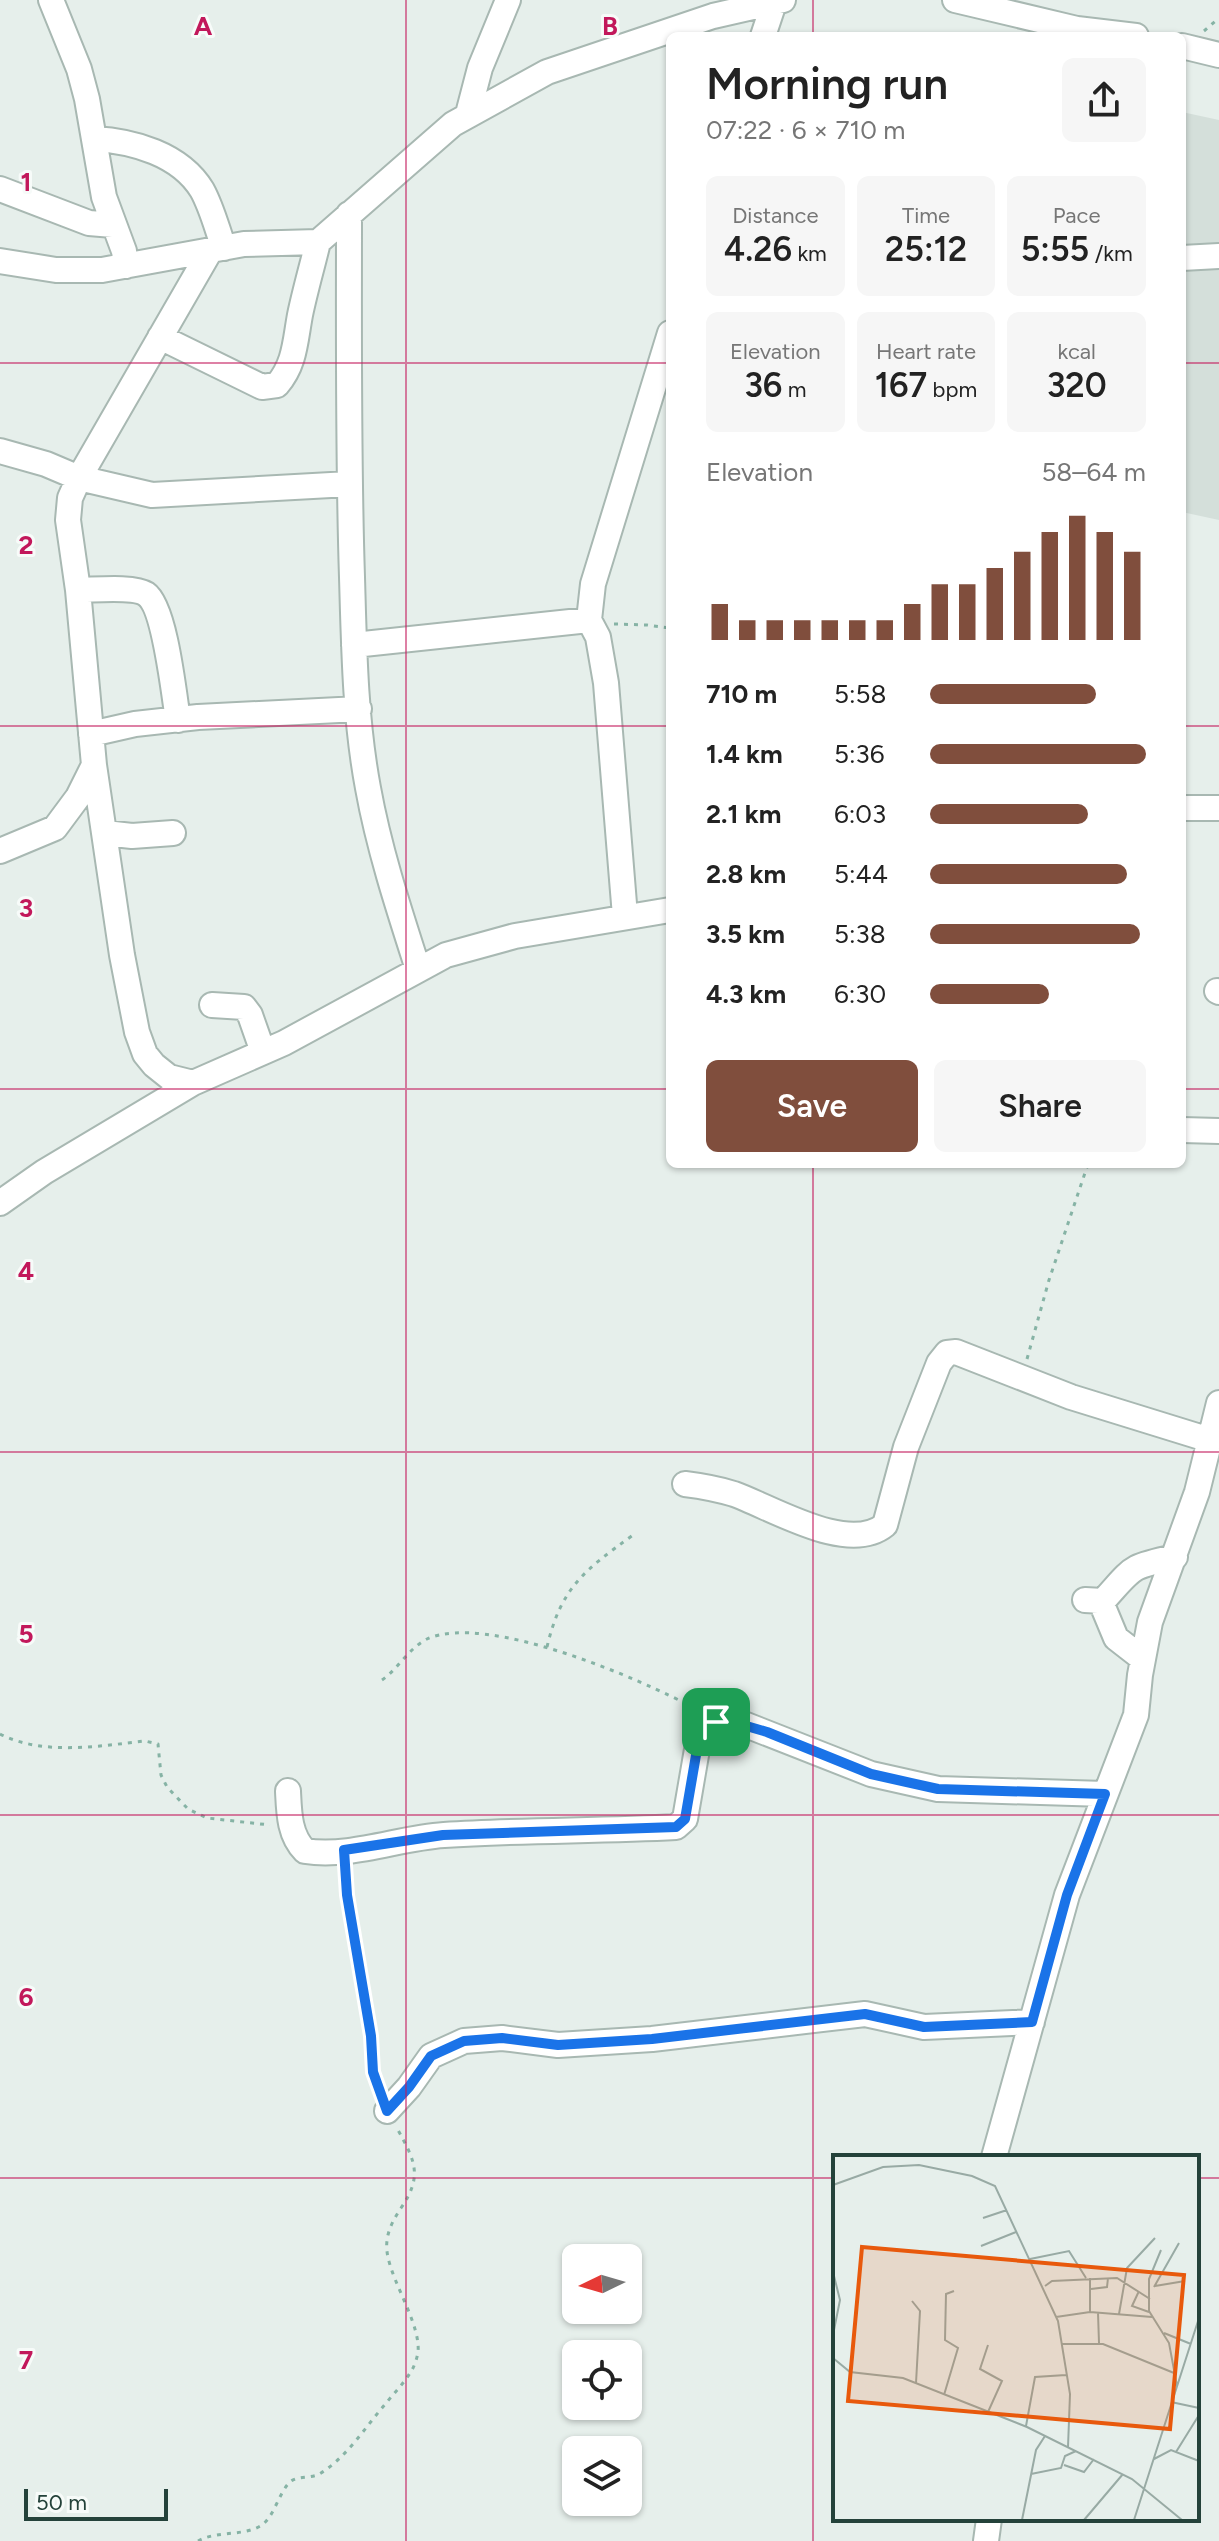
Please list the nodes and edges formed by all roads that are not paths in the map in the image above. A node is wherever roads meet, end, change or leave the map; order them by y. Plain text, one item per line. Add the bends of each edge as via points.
1 (51, 0) edge
2 (508, 0) edge
3 (955, 0) edge
4 (778, 1) edge
5 (1003, 6) edge
6 (765, 32) edge
7 (1102, 32) edge
8 (1186, 47) edge
9 (1219, 55) edge
10 (468, 114) junction
11 (94, 139) junction
12 (0, 189) edge
13 (349, 214) junction
14 (113, 225) junction
15 (318, 242) junction
16 (217, 250) junction
17 (1219, 256) edge
18 (1186, 258) edge
19 (0, 261) edge
20 (126, 266) junction
21 (160, 337) junction
22 (666, 346) edge
23 (0, 451) edge
24 (79, 478) junction
25 (349, 484) junction
26 (78, 590) junction
27 (591, 623) junction
28 (354, 645) junction
29 (359, 709) junction
30 (178, 720) junction
31 (91, 734) junction
32 (94, 765) junction
33 (1186, 808) edge
34 (1219, 808) edge
35 (105, 833) junction
36 (173, 833) dead end
37 (0, 851) edge
38 (666, 911) edge
39 (625, 916) junction
40 (418, 969) junction
41 (212, 1005) dead end
42 (263, 1052) junction
43 (193, 1083) junction
44 (1186, 1130) edge
45 (1219, 1131) edge
46 (0, 1203) edge
47 (1219, 1403) edge
48 (1210, 1440) junction
49 (685, 1484) dead end
50 (1175, 1557) junction
51 (1143, 1659) junction
52 (288, 1791) dead end
53 (1105, 1794) junction
54 (1032, 2022) junction
55 (387, 2111) road end
56 (994, 2155) edge
57 (989, 2521) edge
58 (986, 2541) edge

1 - 11 street via 79,69
2 - 10 street
3 - 5 street
4 - 6 street
4 - 10 street via 713,16 547,72
5 - 7 street
8 - 9 street
10 - 13 street
11 - 14 street
11 - 16 street via 135,144 177,164 202,191
12 - 14 street via 89,223
13 - 15 street
13 - 25 street
14 - 20 street
15 - 16 street
15 - 21 street via 294,354 277,385 262,387
16 - 20 street
16 - 21 street
17 - 18 street
19 - 20 street via 82,271
21 - 24 street
22 - 27 street via 593,584
23 - 24 street
24 - 25 street via 152,495
24 - 26 street via 68,520
25 - 28 street
26 - 30 street via 148,595 163,631
26 - 31 street
27 - 28 street
27 - 39 street via 606,683
28 - 29 street
29 - 30 street
29 - 40 street via 367,787
30 - 31 street
31 - 32 street
32 - 35 street
32 - 37 street via 55,828
33 - 34 street
35 - 36 street
35 - 43 street via 137,1032 154,1065 169,1077
38 - 39 street
39 - 40 street via 515,936 446,955
40 - 42 street
41 - 42 street via 244,1007
42 - 43 street
43 - 46 street
44 - 45 street
47 - 48 street
48 - 49 street via 1071,1397 956,1352 947,1353 939,1363 906,1447 885,1525 876,1532 838,1533 733,1494
48 - 50 street
50 - 51 street via 1150,1622
50 - 51 street via 1135,1567 1093,1601 1116,1638
51 - 53 street via 1136,1715
52 - 53 street via 294,1834 305,1851 443,1835 676,1827 685,1819 700,1732 716,1722 736,1721 871,1774 938,1789
53 - 54 street via 1067,1895
54 - 55 street via 924,2027 865,2014 652,2039 558,2045 502,2038 464,2041 431,2056
54 - 56 street
57 - 58 street

